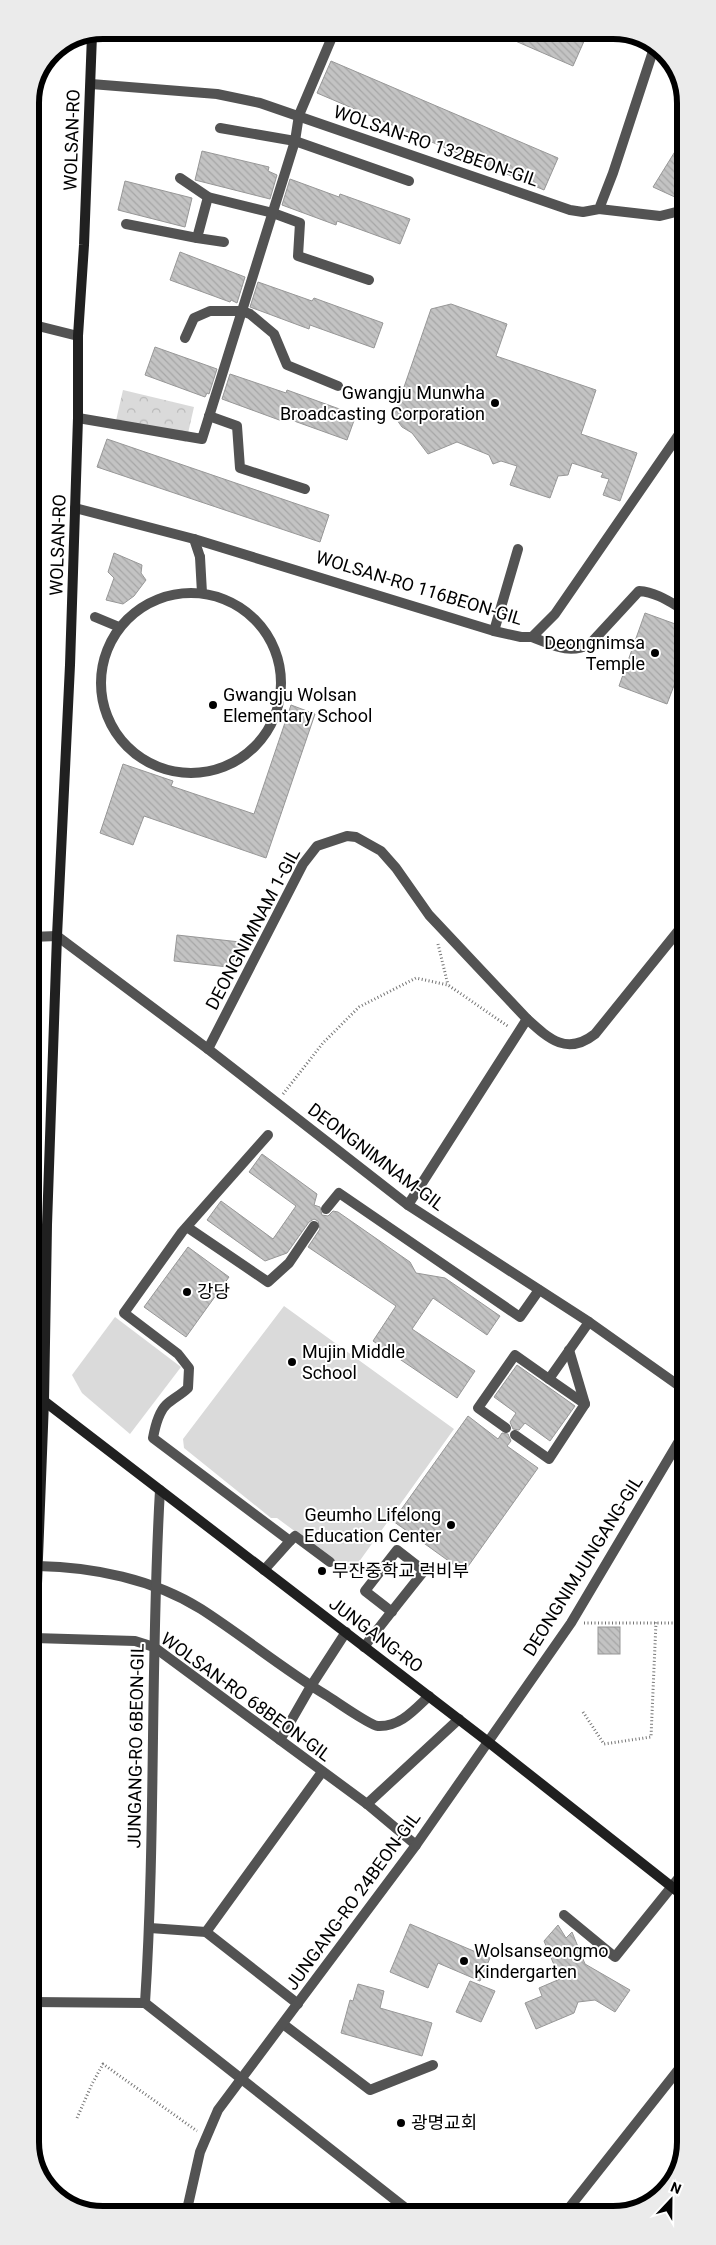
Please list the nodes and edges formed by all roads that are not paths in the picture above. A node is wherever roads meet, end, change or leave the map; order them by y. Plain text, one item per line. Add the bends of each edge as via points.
1 (332, 39) edge
2 (92, 40) edge
3 (653, 52) edge
4 (91, 84) junction
5 (299, 115) junction
6 (220, 128) dead end
7 (295, 141) junction
8 (180, 178) dead end
9 (409, 181) dead end
10 (208, 197) junction
11 (599, 209) junction
12 (677, 212) edge
13 (273, 213) junction
14 (126, 224) dead end
15 (197, 238) junction
16 (224, 242) dead end
17 (369, 280) dead end
18 (242, 311) junction
19 (39, 326) edge
20 (78, 336) junction
21 (185, 338) dead end
22 (338, 386) dead end
23 (209, 416) junction
24 (78, 418) junction
25 (677, 437) edge
26 (305, 489) dead end
27 (75, 508) junction
28 (194, 539) junction
29 (518, 549) dead end
30 (202, 592) junction
31 (677, 606) edge
32 (95, 617) dead end
33 (119, 627) junction
34 (494, 631) junction
35 (532, 637) junction
36 (57, 936) junction
37 (39, 937) edge
38 (677, 938) edge
39 (527, 1018) junction
40 (208, 1049) junction
41 (268, 1135) dead end
42 (408, 1205) junction
43 (326, 1209) dead end
44 (314, 1226) dead end
45 (187, 1227) junction
46 (539, 1290) junction
47 (589, 1322) junction
48 (569, 1350) junction
49 (549, 1379) junction
50 (677, 1384) edge
51 (44, 1401) junction
52 (39, 1404) edge
53 (585, 1404) junction
54 (506, 1428) dead end
55 (515, 1435) dead end
56 (677, 1444) edge
57 (160, 1490) junction
58 (39, 1538) edge
59 (290, 1541) junction
60 (330, 1562) dead end
61 (39, 1566) edge
62 (264, 1570) junction
63 (154, 1586) junction
64 (392, 1612) junction
65 (346, 1632) junction
66 (39, 1638) edge
67 (154, 1647) junction
68 (364, 1647) junction
69 (311, 1686) junction
70 (429, 1696) junction
71 (459, 1719) junction
72 (280, 1740) junction
73 (487, 1741) junction
74 (322, 1772) junction
75 (367, 1804) junction
76 (416, 1845) junction
77 (677, 1881) edge
78 (672, 1887) junction
79 (677, 1891) edge
80 (564, 1915) dead end
81 (150, 1928) junction
82 (206, 1932) junction
83 (39, 2002) edge
84 (145, 2003) junction
85 (298, 2004) junction
86 (283, 2024) junction
87 (432, 2065) dead end
88 (677, 2071) edge
89 (241, 2077) junction
90 (188, 2206) edge
91 (403, 2206) edge
92 (571, 2206) edge

1 - 5 street
2 - 4 street, WOLSAN-RO
3 - 11 street
4 - 5 street, WOLSAN-RO 132BEON-GIL via 217,94
4 - 20 street, WOLSAN-RO
5 - 7 street
5 - 11 street, WOLSAN-RO 132BEON-GIL via 570,210
6 - 7 street
7 - 9 street
7 - 13 street
8 - 10 street
10 - 13 street
10 - 15 street
11 - 12 street, WOLSAN-RO 132BEON-GIL via 660,216
13 - 17 street via 300,223 298,256
13 - 18 street
14 - 15 street
15 - 16 street
18 - 21 street via 210,311 194,318
18 - 22 street via 274,334 287,364
18 - 23 street
19 - 20 street
20 - 24 street, WOLSAN-RO
23 - 24 street via 202,439
23 - 26 street via 237,426 240,468
24 - 27 street, WOLSAN-RO
25 - 35 street, WOLSAN-RO 116BEON-GIL via 555,614
27 - 28 street, WOLSAN-RO 116BEON-GIL
27 - 36 street, WOLSAN-RO
28 - 30 street via 200,557
28 - 34 street, WOLSAN-RO 116BEON-GIL
29 - 34 street
30 - 33 street via 173,593 146,604
30 - 33 street via 232,602 256,620 274,645 282,675 280,705 267,733 246,756 219,770 188,774 158,768 133,753 114,731 102,704 100,675 107,647
31 - 35 street via 657,595 640,591 590,644 580,650 569,650
32 - 33 street
34 - 35 street, WOLSAN-RO 116BEON-GIL
36 - 37 street
36 - 40 street, DEONGNIMNAM-GIL
36 - 51 street, WOLSAN-RO
38 - 39 street, DEONGNIMNAM 1-GIL via 585,1042 572,1045 548,1038
39 - 40 street, DEONGNIMNAM 1-GIL via 429,915 381,851 356,836 347,836 317,846 304,864
39 - 42 street
40 - 42 street, DEONGNIMNAM-GIL
41 - 45 street
42 - 46 street, DEONGNIMNAM-GIL
43 - 46 street via 339,1193 520,1317
44 - 45 street via 289,1263 268,1282
45 - 59 street via 124,1312 178,1354 188,1368 188,1388 166,1405 155,1423 153,1438
46 - 47 street, DEONGNIMNAM-GIL
47 - 48 street
47 - 50 street, DEONGNIMNAM-GIL
48 - 49 street
48 - 53 street
49 - 53 street
49 - 54 street via 515,1356 478,1408
51 - 52 street
51 - 57 street, JUNGANG-RO
51 - 58 street, WOLSAN-RO
53 - 55 street via 549,1459
56 - 73 street, DEONGNIMJUNGANG-GIL via 571,1623
57 - 62 street, JUNGANG-RO
57 - 63 street, JUNGANG-RO 6BEON-GIL
59 - 60 street via 295,1536
59 - 62 street
61 - 63 street via 72,1566
62 - 65 street, JUNGANG-RO
63 - 67 street, JUNGANG-RO 6BEON-GIL
63 - 69 street via 199,1608
64 - 64 street via 424,1571 398,1550 365,1591
64 - 68 street
65 - 68 street, JUNGANG-RO
65 - 69 street
66 - 67 street, WOLSAN-RO 68BEON-GIL via 135,1641
67 - 72 street, WOLSAN-RO 68BEON-GIL
67 - 81 street, JUNGANG-RO 6BEON-GIL
68 - 70 street, JUNGANG-RO
69 - 70 street via 376,1726 393,1725 407,1717
69 - 72 street
70 - 71 street, JUNGANG-RO
71 - 73 street, JUNGANG-RO
71 - 75 street
72 - 74 street, WOLSAN-RO 68BEON-GIL
73 - 76 street, JUNGANG-RO 24BEON-GIL
73 - 78 street, JUNGANG-RO
74 - 75 street, WOLSAN-RO 68BEON-GIL
74 - 82 street
75 - 76 street, WOLSAN-RO 68BEON-GIL
76 - 85 street, JUNGANG-RO 24BEON-GIL
77 - 78 street
78 - 79 street, JUNGANG-RO
78 - 80 street via 615,1957
81 - 82 street
81 - 84 street, JUNGANG-RO 6BEON-GIL
82 - 85 street
83 - 84 street
84 - 89 street
85 - 86 street, JUNGANG-RO 24BEON-GIL
86 - 87 street via 370,2090
86 - 89 street, JUNGANG-RO 24BEON-GIL
88 - 92 street
89 - 90 street, JUNGANG-RO 24BEON-GIL via 218,2110 206,2137
89 - 91 street

